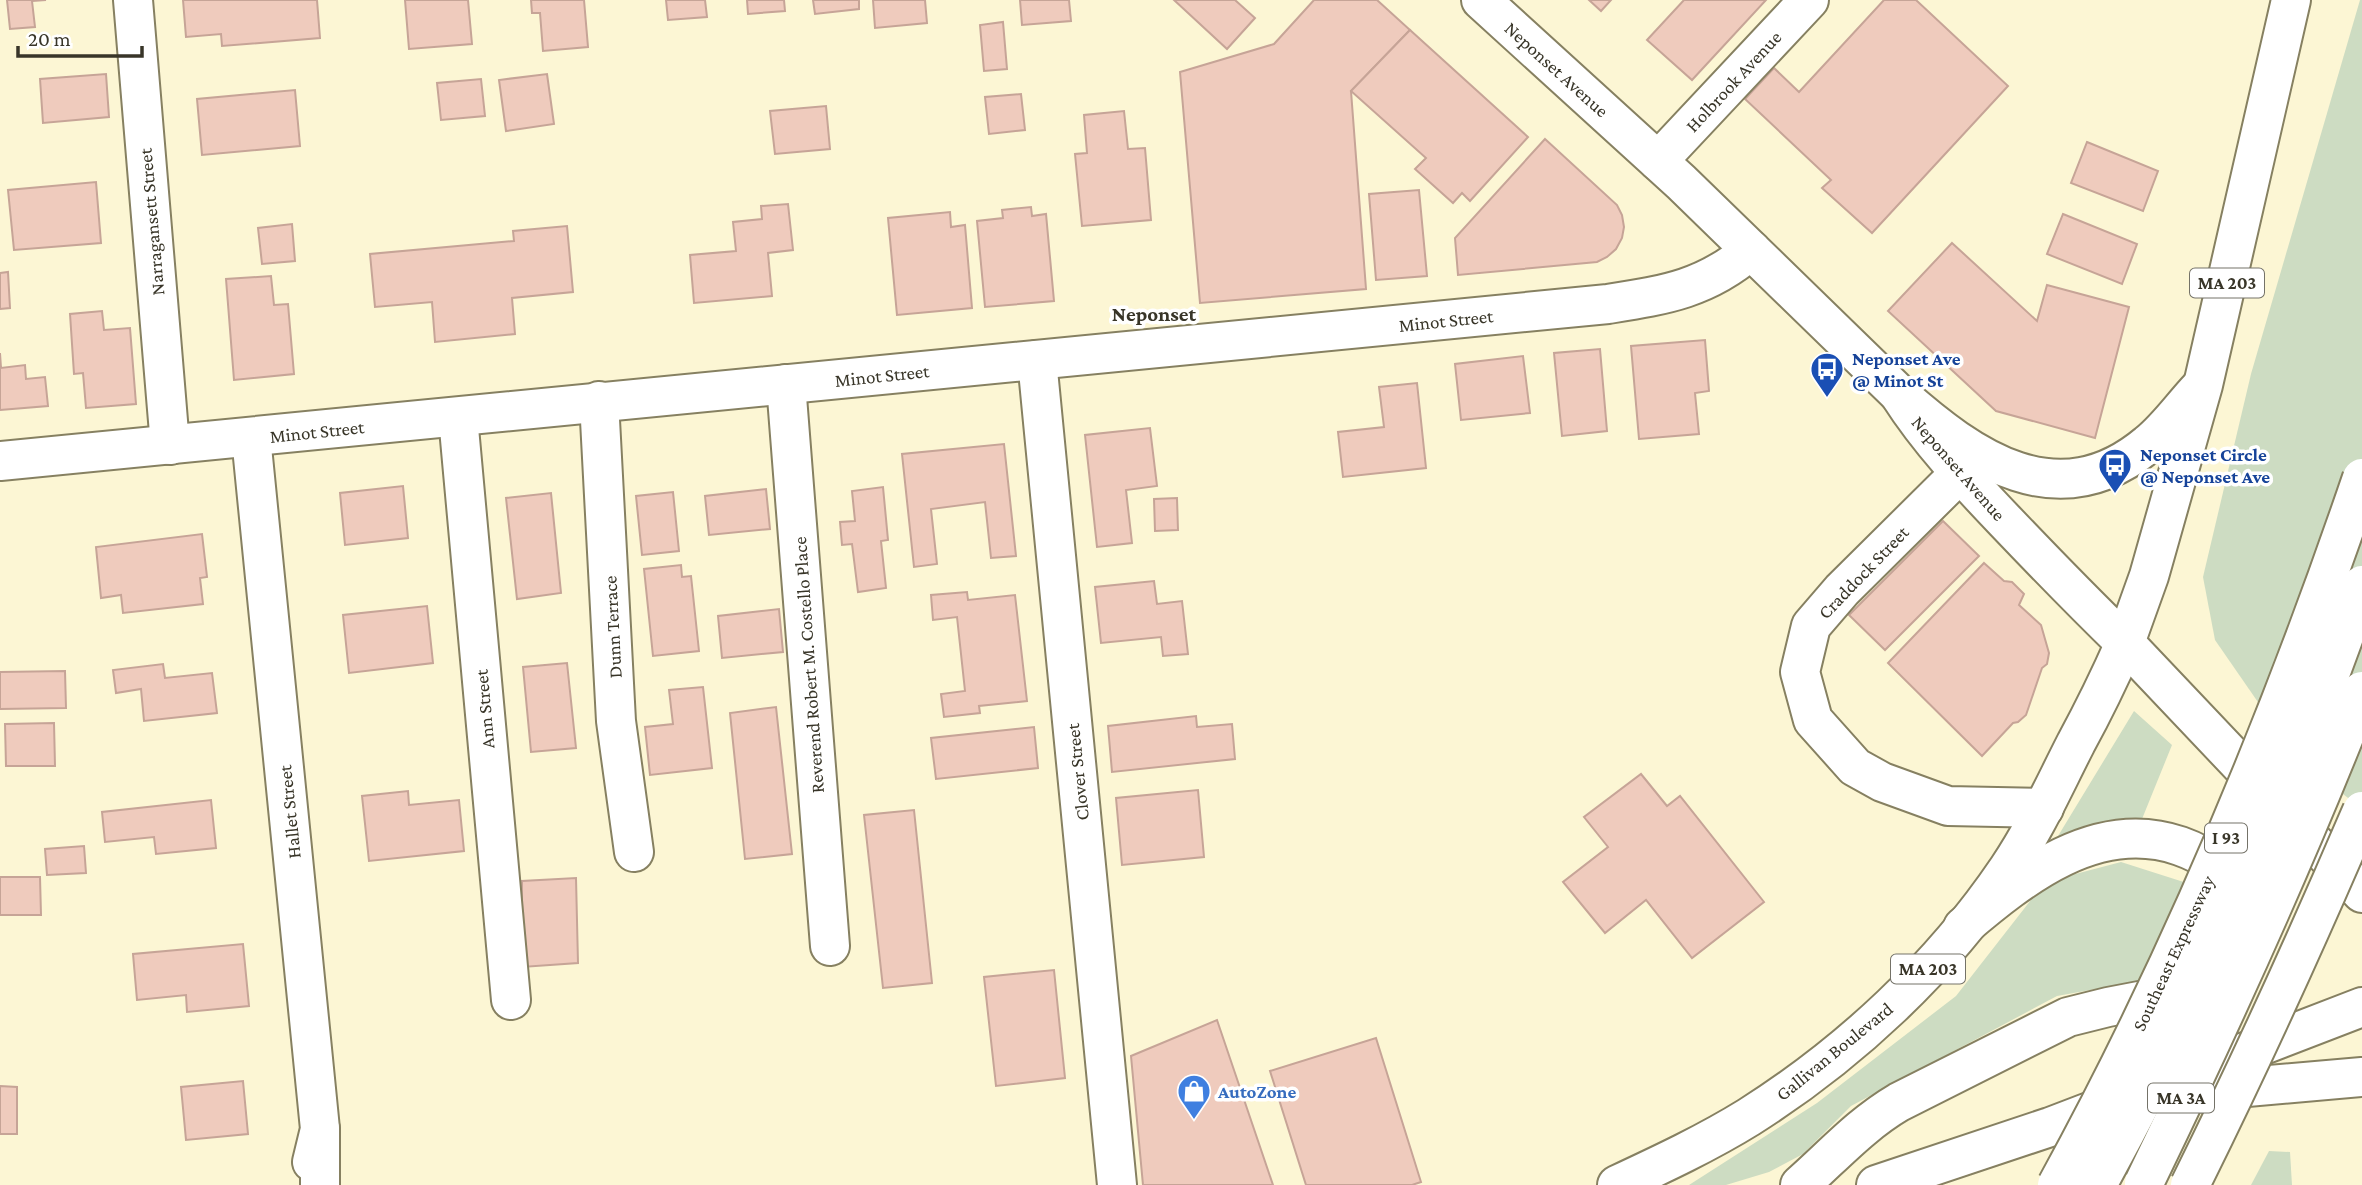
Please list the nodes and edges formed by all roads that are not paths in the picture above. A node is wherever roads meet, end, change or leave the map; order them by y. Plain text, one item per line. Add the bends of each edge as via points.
1 (133, 0) edge
2 (1481, 0) edge
3 (1809, 0) edge
4 (2291, 0) edge
5 (2305, 0) edge
6 (2279, 57) junction
7 (1658, 161) junction
8 (1751, 250) junction
9 (1037, 360) junction
10 (786, 384) junction
11 (2203, 385) junction
12 (1899, 394) junction
13 (599, 401) junction
14 (458, 417) junction
15 (251, 437) junction
16 (170, 445) junction
17 (0, 461) edge
18 (1960, 473) junction
19 (2362, 478) edge
20 (2362, 585) edge
21 (2125, 643) junction
22 (2362, 691) edge
23 (2261, 788) junction
24 (2045, 808) junction
25 (2362, 811) edge
26 (634, 852) dead end
27 (2362, 859) edge
28 (2362, 893) edge
29 (1963, 927) junction
30 (830, 946) dead end
31 (511, 1000) dead end
32 (2362, 1007) edge
33 (2362, 1077) edge
34 (319, 1113) junction
35 (2050, 1127) junction
36 (2144, 1183) dead end
37 (302, 1185) edge
38 (320, 1185) edge
39 (1117, 1185) edge
40 (1617, 1185) edge
41 (1800, 1185) edge
42 (1876, 1185) edge
43 (2057, 1185) edge
44 (2097, 1185) edge
45 (2190, 1185) edge

1 - 16 main road, Narragansett Street
2 - 7 main road, Neponset Avenue
3 - 7 main road, Holbrook Avenue
4 - 6 main road
5 - 6 main road, MA 203
6 - 11 main road, MA 203
7 - 8 main road, Neponset Avenue
8 - 9 main road, Minot Street via 1702,283 1617,303
8 - 12 main road, Neponset Avenue
9 - 10 main road, Minot Street
9 - 39 main road, Clover Street
10 - 13 main road, Minot Street
10 - 30 main road, Reverend Robert M. Costello Place
11 - 12 main road via 2148,444 2116,466 2073,480 2025,475 1975,452
11 - 21 main road, MA 203 via 2149,576
12 - 18 main road, Neponset Avenue
13 - 14 main road, Minot Street
13 - 26 main road, Dunn Terrace via 616,721
14 - 15 main road, Minot Street
14 - 31 main road, Ann Street
15 - 16 main road, Minot Street
15 - 34 main road, Hallet Street
16 - 17 main road, Minot Street
18 - 21 main road, Neponset Avenue
18 - 24 main road, Craddock Street via 1811,626 1800,672 1813,720 1855,767 1882,782 1948,806
19 - 43 main road, Southeast Expressway / I 93, bridge via 2293,673 2211,873 2106,1094
20 - 44 main road, I 93, bridge via 2238,899
21 - 23 main road, Neponset Avenue
21 - 24 main road, Gallivan Boulevard / MA 203
22 - 36 main road, bridge via 2263,929
23 - 27 main road
23 - 28 main road, Neponset Avenue
24 - 29 main road, Gallivan Boulevard / MA 203 via 2008,869
25 - 45 main road, bridge via 2304,946
29 - 40 main road, Gallivan Boulevard / MA 203 via 1917,982 1801,1081 1674,1159
29 - 41 main road via 2047,863 2092,846 2136,838 2156,840 2211,860 2226,893 2216,951 2194,981 2160,997 2068,1017 1911,1096 1856,1131
32 - 35 main road
33 - 35 main road, MA 3A via 2247,1087
34 - 37 main road, Hallet Street via 309,1171
34 - 38 main road
35 - 42 main road, MA 3A

